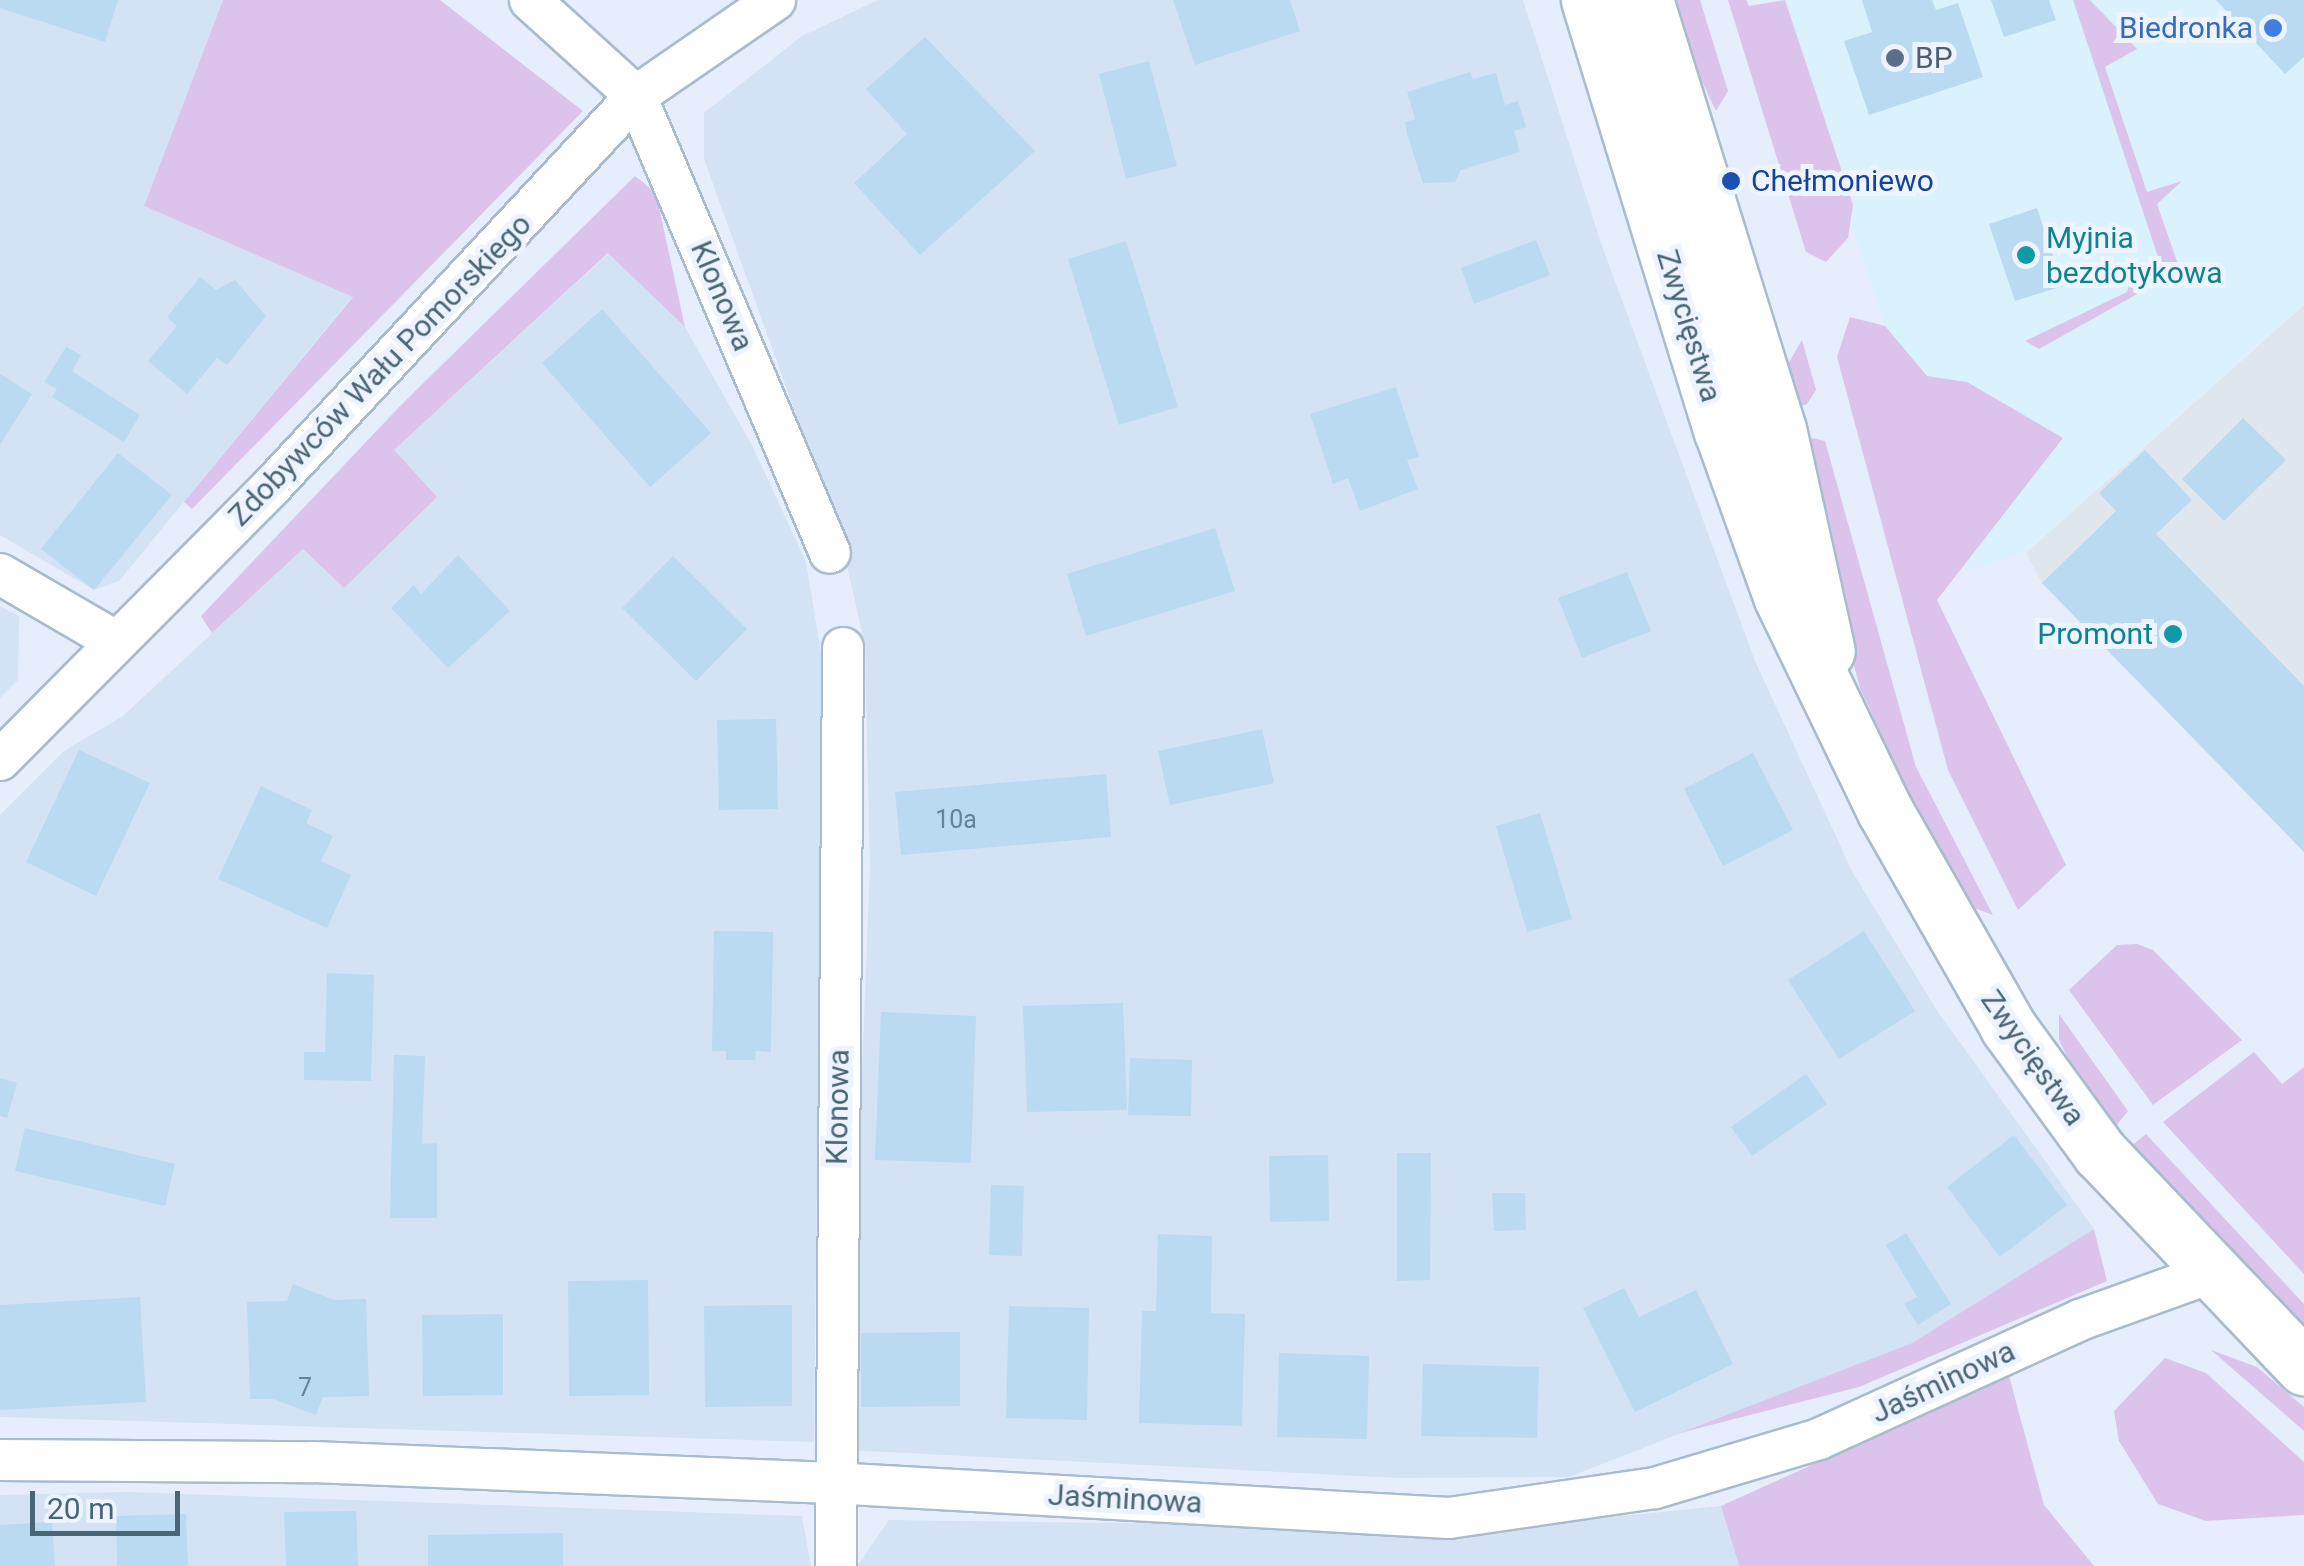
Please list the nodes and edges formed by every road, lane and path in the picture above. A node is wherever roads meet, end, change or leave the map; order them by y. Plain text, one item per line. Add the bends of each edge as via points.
1 (530, 0) edge
2 (776, 0) edge
3 (1589, 0) edge
4 (1645, 0) edge
5 (636, 96) junction
6 (830, 552) dead end
7 (0, 574) edge
8 (115, 642) junction
9 (843, 648) dead end
10 (1835, 698) junction
11 (0, 760) edge
12 (2208, 1274) junction
13 (2304, 1367) edge
14 (0, 1460) edge
15 (832, 1483) junction
16 (836, 1566) edge

1 - 5 street
2 - 5 street, Zdobywców Wału Pomorskiego
3 - 10 main road, Zwycięstwa via 1780,596
4 - 10 main road, Zwycięstwa via 1816,582
5 - 6 street, Klonowa
5 - 8 street, Zdobywców Wału Pomorskiego via 496,252
7 - 8 street
8 - 11 street, Zdobywców Wału Pomorskiego
9 - 15 street, Klonowa
10 - 12 main road, Zwycięstwa via 1885,811 2008,1026 2100,1153
12 - 13 main road, Zwycięstwa
12 - 15 street, Jaśminowa via 2122,1305 1819,1439 1655,1488 1449,1518
14 - 15 street, Jaśminowa via 314,1462
15 - 16 street, Klonowa

